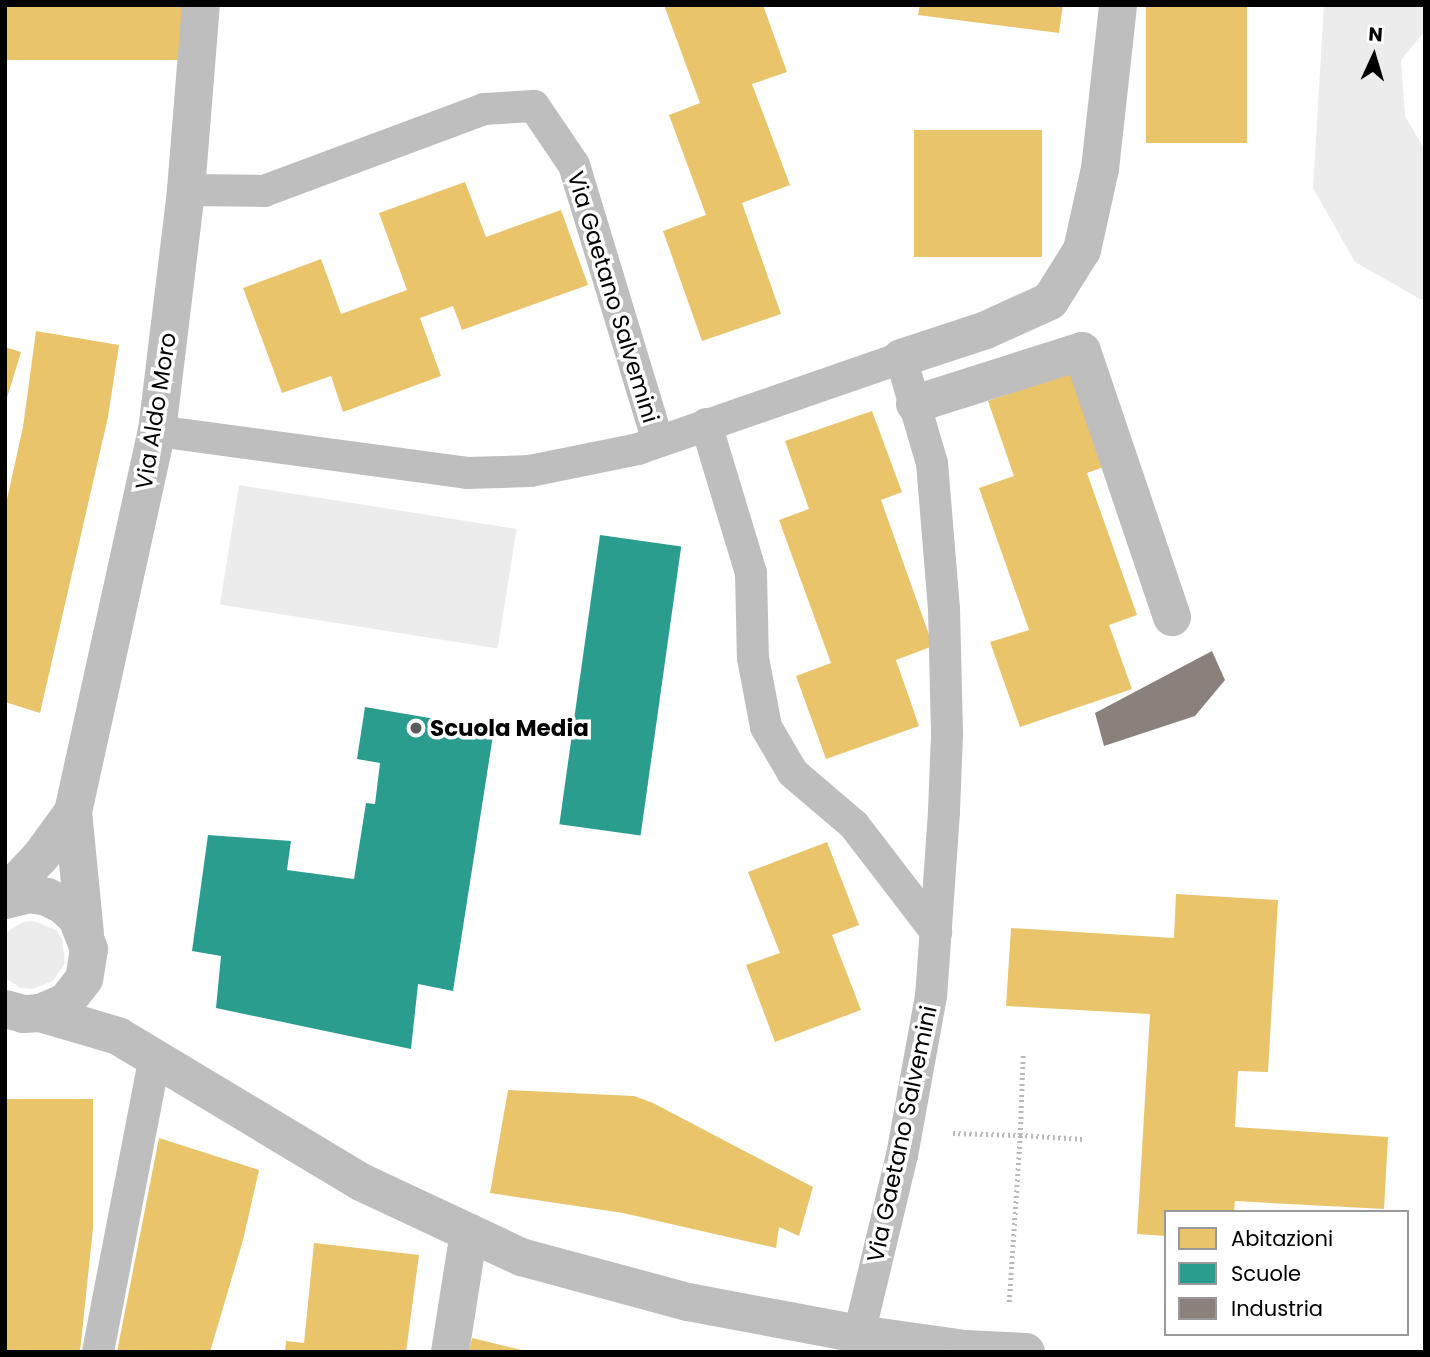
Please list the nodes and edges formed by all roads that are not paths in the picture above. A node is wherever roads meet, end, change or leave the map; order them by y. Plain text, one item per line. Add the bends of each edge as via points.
1 (201, 5) edge
2 (1118, 5) edge
3 (186, 190) junction
4 (901, 358) junction
5 (915, 404) junction
6 (706, 424) junction
7 (157, 431) junction
8 (658, 441) junction
9 (1172, 617) dead end
10 (73, 811) junction
11 (5, 894) edge
12 (5, 900) edge
13 (936, 932) junction
14 (85, 934) junction
15 (84, 979) junction
16 (15, 1012) edge
17 (118, 1036) junction
18 (154, 1060) junction
19 (469, 1232) junction
20 (859, 1334) junction
21 (963, 1350) edge
22 (98, 1352) edge
23 (450, 1352) edge
24 (1026, 1352) edge

1 - 3 street, Via Aldo Moro
2 - 4 street via 1100,169 1082,250 1051,301 986,330
3 - 7 street, Via Aldo Moro
3 - 8 lane, Via Gaetano Salvemini via 264,191 484,108 534,106 573,165
4 - 5 lane, Via Gaetano Salvemini
4 - 6 lane, Via Gaetano Salvemini
5 - 9 street via 1082,351
5 - 13 lane, Via Gaetano Salvemini via 932,463 944,609 947,736
6 - 8 lane, Via Gaetano Salvemini
6 - 13 lane via 751,573 753,658 766,727 793,774 854,825
7 - 8 lane, Via Gaetano Salvemini via 467,473 530,471
7 - 10 street, Via Aldo Moro
10 - 11 street, Via Aldo Moro via 41,856
10 - 14 street, Via Aldo Moro
12 - 14 street via 29,894 47,897 77,918
13 - 20 lane, Via Gaetano Salvemini via 931,996 907,1130
14 - 15 street, Via Aldo Moro via 89,957
15 - 16 street via 66,1002
15 - 17 street
16 - 17 street
17 - 18 street
18 - 19 street via 361,1181
18 - 22 lane
19 - 20 street via 521,1257 688,1303
19 - 23 street
20 - 21 street
21 - 24 street

